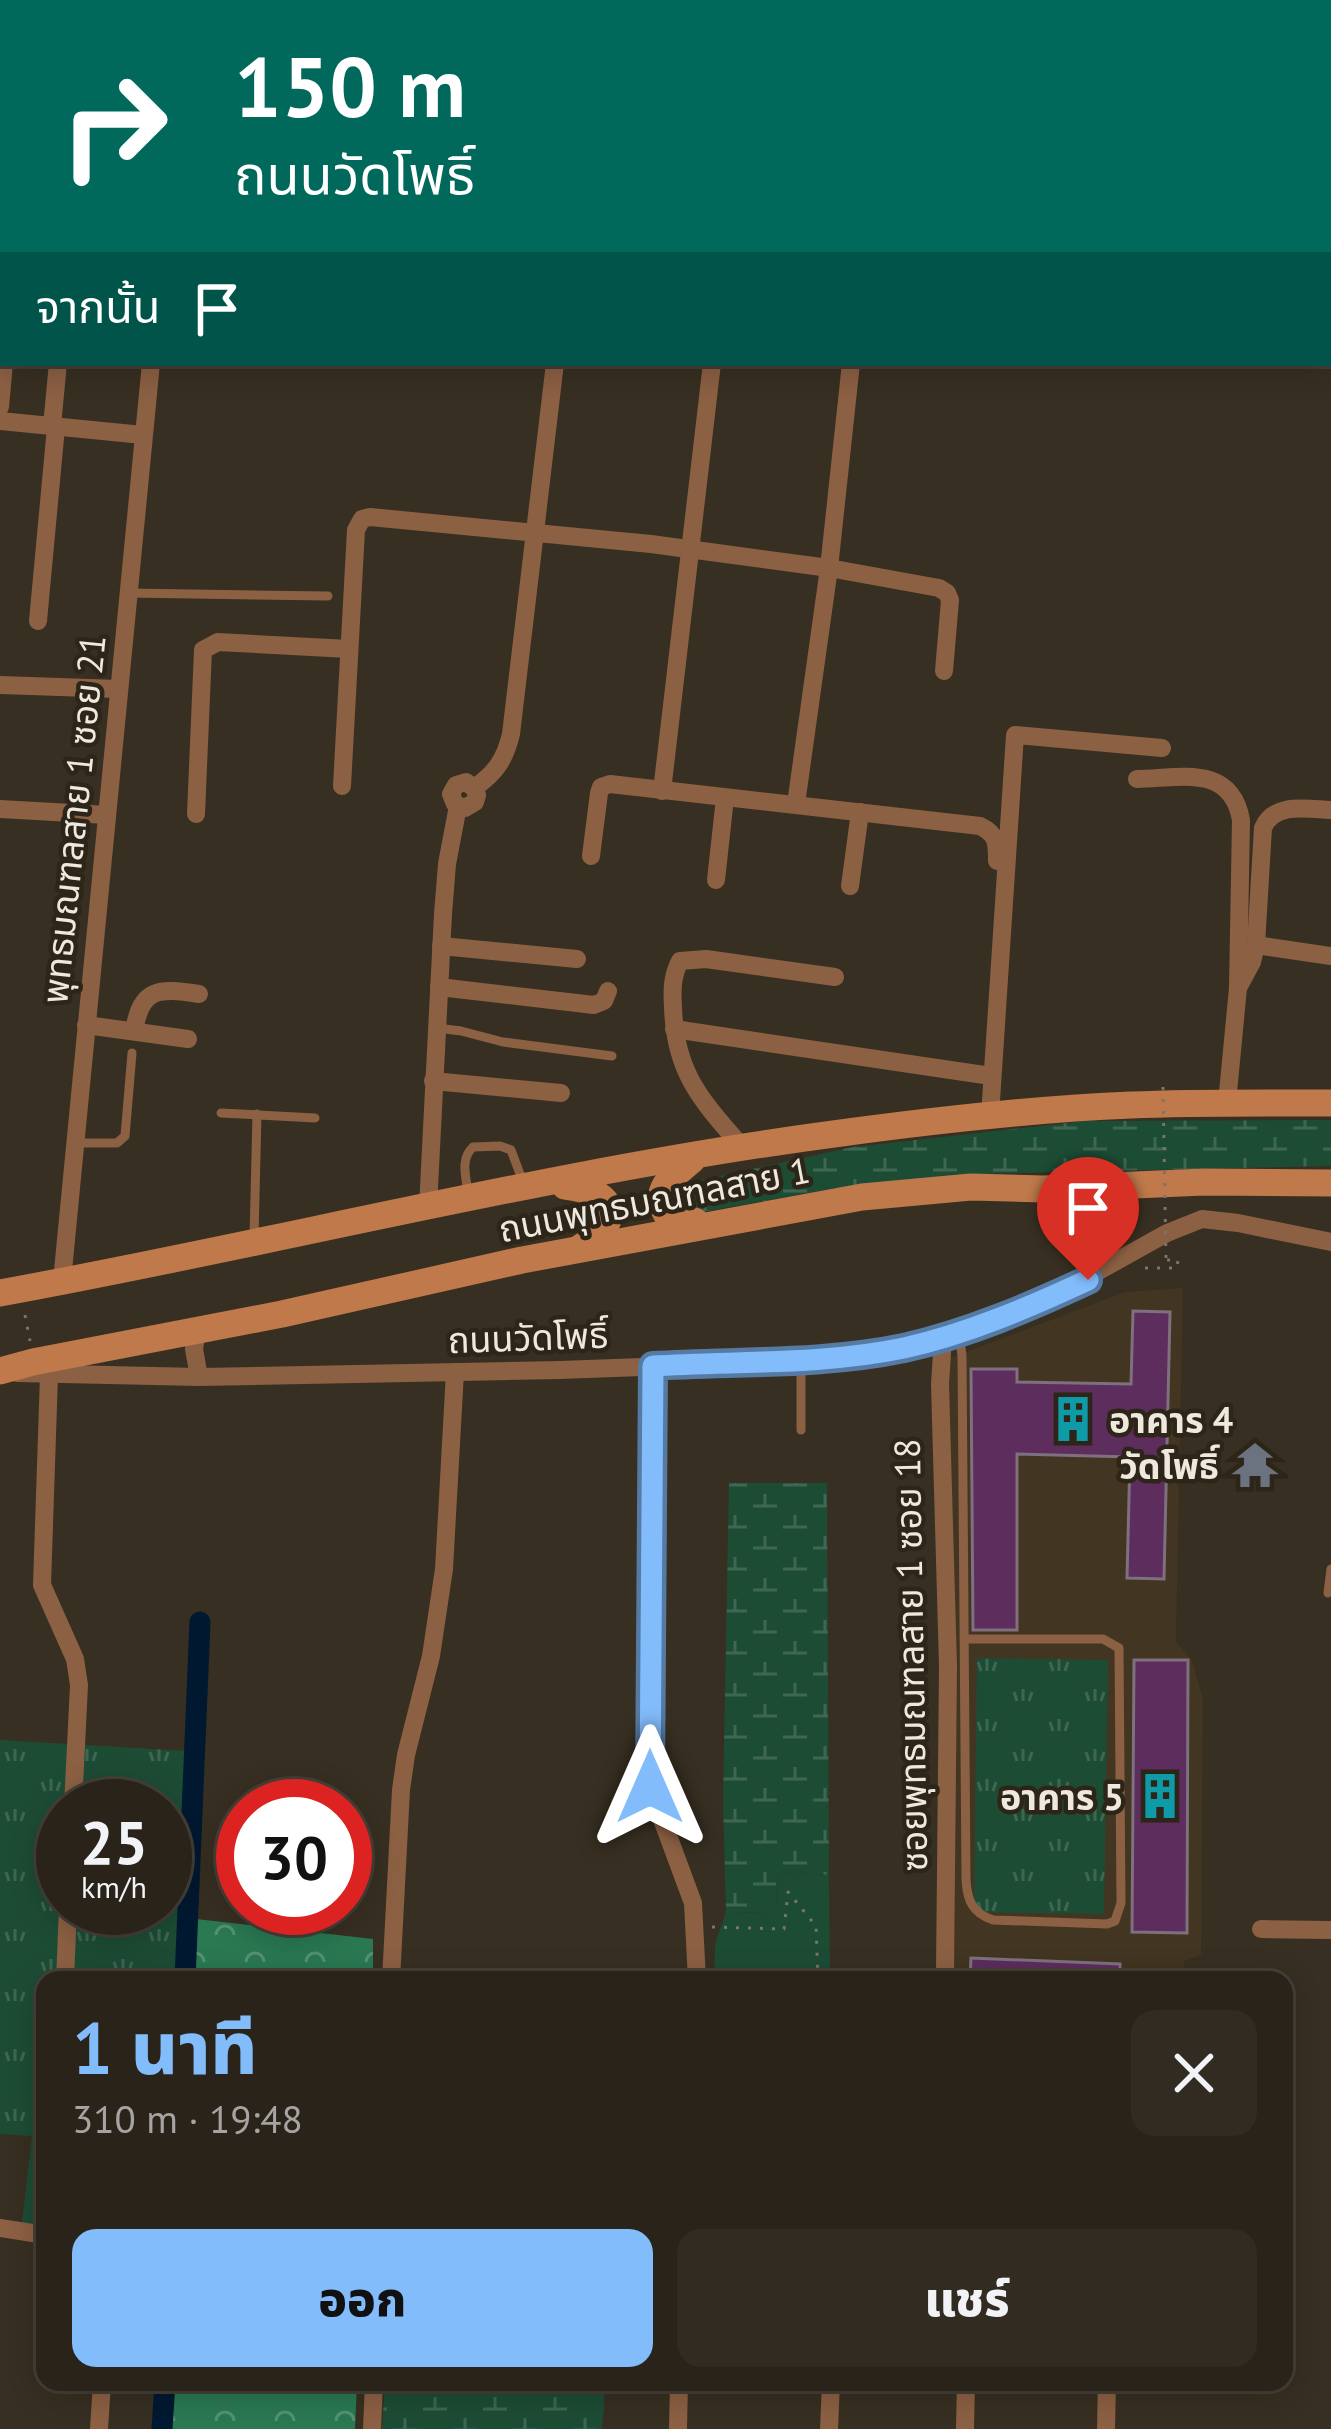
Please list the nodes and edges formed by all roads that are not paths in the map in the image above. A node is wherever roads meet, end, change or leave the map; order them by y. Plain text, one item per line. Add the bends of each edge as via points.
1 (4, 366) edge
2 (58, 366) edge
3 (151, 366) edge
4 (555, 366) edge
5 (712, 366) edge
6 (851, 366) edge
7 (0, 407) edge
8 (0, 421) edge
9 (54, 427) junction
10 (143, 435) junction
11 (537, 535) junction
12 (690, 549) junction
13 (829, 568) junction
14 (128, 593) junction
15 (328, 596) dead end
16 (38, 621) dead end
17 (349, 649) junction
18 (944, 671) dead end
19 (0, 685) edge
20 (119, 689) junction
21 (1162, 748) dead end
22 (1137, 779) dead end
23 (342, 785) dead end
24 (662, 791) junction
25 (725, 798) junction
26 (796, 804) junction
27 (0, 809) edge
28 (1331, 810) edge
29 (860, 812) junction
30 (196, 814) dead end
31 (107, 815) junction
32 (591, 856) dead end
33 (716, 880) dead end
34 (997, 884) dead end
35 (850, 886) dead end
36 (1256, 945) junction
37 (442, 946) junction
38 (1331, 956) edge
39 (577, 959) dead end
40 (835, 977) dead end
41 (439, 987) junction
42 (1238, 988) junction
43 (608, 991) dead end
44 (199, 994) dead end
45 (86, 1025) junction
46 (436, 1028) junction
47 (674, 1029) junction
48 (134, 1031) junction
49 (188, 1039) dead end
50 (132, 1053) dead end
51 (612, 1056) dead end
52 (991, 1076) junction
53 (434, 1082) junction
54 (561, 1093) dead end
55 (1228, 1103) junction
56 (1331, 1103) edge
57 (221, 1113) dead end
58 (256, 1114) junction
59 (990, 1116) junction
60 (316, 1118) dead end
61 (76, 1143) junction
62 (743, 1148) junction
63 (696, 1156) junction
64 (1204, 1182) junction
65 (1331, 1184) edge
66 (534, 1186) junction
67 (469, 1198) junction
68 (428, 1208) junction
69 (1202, 1219) junction
70 (717, 1223) junction
71 (254, 1242) junction
72 (1331, 1242) edge
73 (578, 1249) junction
74 (62, 1281) junction
75 (11, 1291) edge
76 (197, 1331) junction
77 (951, 1335) junction
78 (801, 1361) junction
79 (653, 1366) junction
80 (41, 1368) junction
81 (0, 1371) edge
82 (455, 1372) junction
83 (199, 1378) junction
84 (801, 1430) dead end
85 (1331, 1569) edge
86 (1328, 1593) dead end
87 (964, 1639) junction
88 (74, 1779) edge
89 (1261, 1929) dead end
90 (1331, 1930) edge
91 (66, 1935) edge
92 (64, 1971) edge
93 (391, 1971) edge
94 (697, 1971) edge
95 (945, 1971) edge
96 (0, 2228) edge
97 (36, 2234) edge
98 (101, 2391) edge
99 (374, 2391) edge
100 (679, 2391) edge
101 (831, 2391) edge
102 (966, 2391) edge
103 (1107, 2391) edge
104 (99, 2429) edge
105 (372, 2429) edge
106 (679, 2429) edge
107 (830, 2429) edge
108 (965, 2429) edge
109 (1106, 2429) edge

1 - 7 street
2 - 9 street
3 - 10 street, พุทธมณฑลสาย 1 ซอย 21
4 - 11 street
5 - 12 street
6 - 13 street
8 - 9 street
9 - 10 street
9 - 16 street
10 - 14 street, พุทธมณฑลสาย 1 ซอย 21
11 - 12 street
11 - 17 street via 362,519
11 - 37 street via 511,734 472,805 458,806
12 - 13 street
12 - 24 street
13 - 18 street via 947,593
13 - 26 street
14 - 15 lane
14 - 20 street, พุทธมณฑลสาย 1 ซอย 21
17 - 23 street
17 - 30 street via 218,642 203,650
19 - 20 street
20 - 31 street, พุทธมณฑลสาย 1 ซอย 21
21 - 52 street via 1015,735
22 - 42 street via 1215,780 1238,803
24 - 25 street
24 - 32 street via 601,787
25 - 26 street
25 - 33 street
26 - 29 street
27 - 31 street
28 - 36 street via 1268,818
29 - 34 street via 992,832
29 - 35 street
31 - 45 street, พุทธมณฑลสาย 1 ซอย 21
36 - 38 street
36 - 42 street
37 - 39 street
37 - 41 street
40 - 47 street via 680,961
41 - 43 street via 594,1005
41 - 46 street
42 - 55 street
44 - 48 street via 151,994
45 - 48 street
45 - 61 street, พุทธมณฑลสาย 1 ซอย 21
46 - 51 lane
46 - 53 street
47 - 52 street
47 - 62 street via 685,1072
48 - 49 street
50 - 61 lane via 125,1136
52 - 59 street
53 - 54 street
53 - 68 street
55 - 56 main road, ถนนพุทธมณฑลสาย 1
55 - 59 main road, ถนนพุทธมณฑลสาย 1
57 - 58 lane
58 - 60 lane
58 - 71 lane
59 - 62 main road, ถนนพุทธมณฑลสาย 1
61 - 74 street, พุทธมณฑลสาย 1 ซอย 21
62 - 63 main road, ถนนพุทธมณฑลสาย 1
63 - 66 main road, ถนนพุทธมณฑลสาย 1
63 - 70 main road via 668,1180 660,1204 668,1217
64 - 65 main road, ถนนพุทธมณฑลสาย 1
64 - 69 street
64 - 70 main road, ถนนพุทธมณฑลสาย 1 via 971,1187
66 - 67 main road, ถนนพุทธมณฑลสาย 1
66 - 67 lane via 512,1150 473,1148 465,1165
66 - 73 main road via 586,1189 608,1206 602,1234
67 - 68 main road, ถนนพุทธมณฑลสาย 1
68 - 71 main road, ถนนพุทธมณฑลสาย 1
69 - 72 street
69 - 77 street, ถนนวัดโพธิ์ via 1059,1293
70 - 73 main road, ถนนพุทธมณฑลสาย 1
71 - 74 main road, ถนนพุทธมณฑลสาย 1
73 - 76 main road, ถนนพุทธมณฑลสาย 1
74 - 75 main road, ถนนพุทธมณฑลสาย 1
76 - 80 main road, ถนนพุทธมณฑลสาย 1
76 - 83 street
77 - 78 street, ถนนวัดโพธิ์
77 - 87 lane via 962,1356
77 - 95 street, ซอยพุทธมณฑลสาย 1 ซอย 18 via 940,1384
78 - 79 street, ถนนวัดโพธิ์
78 - 84 lane
79 - 82 street, ถนนวัดโพธิ์
79 - 94 street via 650,1787 693,1903
80 - 81 main road, ถนนพุทธมณฑลสาย 1
80 - 83 street, ถนนวัดโพธิ์
80 - 88 street via 42,1585 75,1659
82 - 83 street, ถนนวัดโพธิ์
82 - 93 street via 444,1569 401,1790
85 - 86 lane
87 - 87 lane via 972,1907 993,1920 1115,1921 1119,1648 1103,1639
89 - 90 street
91 - 92 street
96 - 97 street
98 - 104 street
99 - 105 street
100 - 106 street
101 - 107 street
102 - 108 street
103 - 109 street

